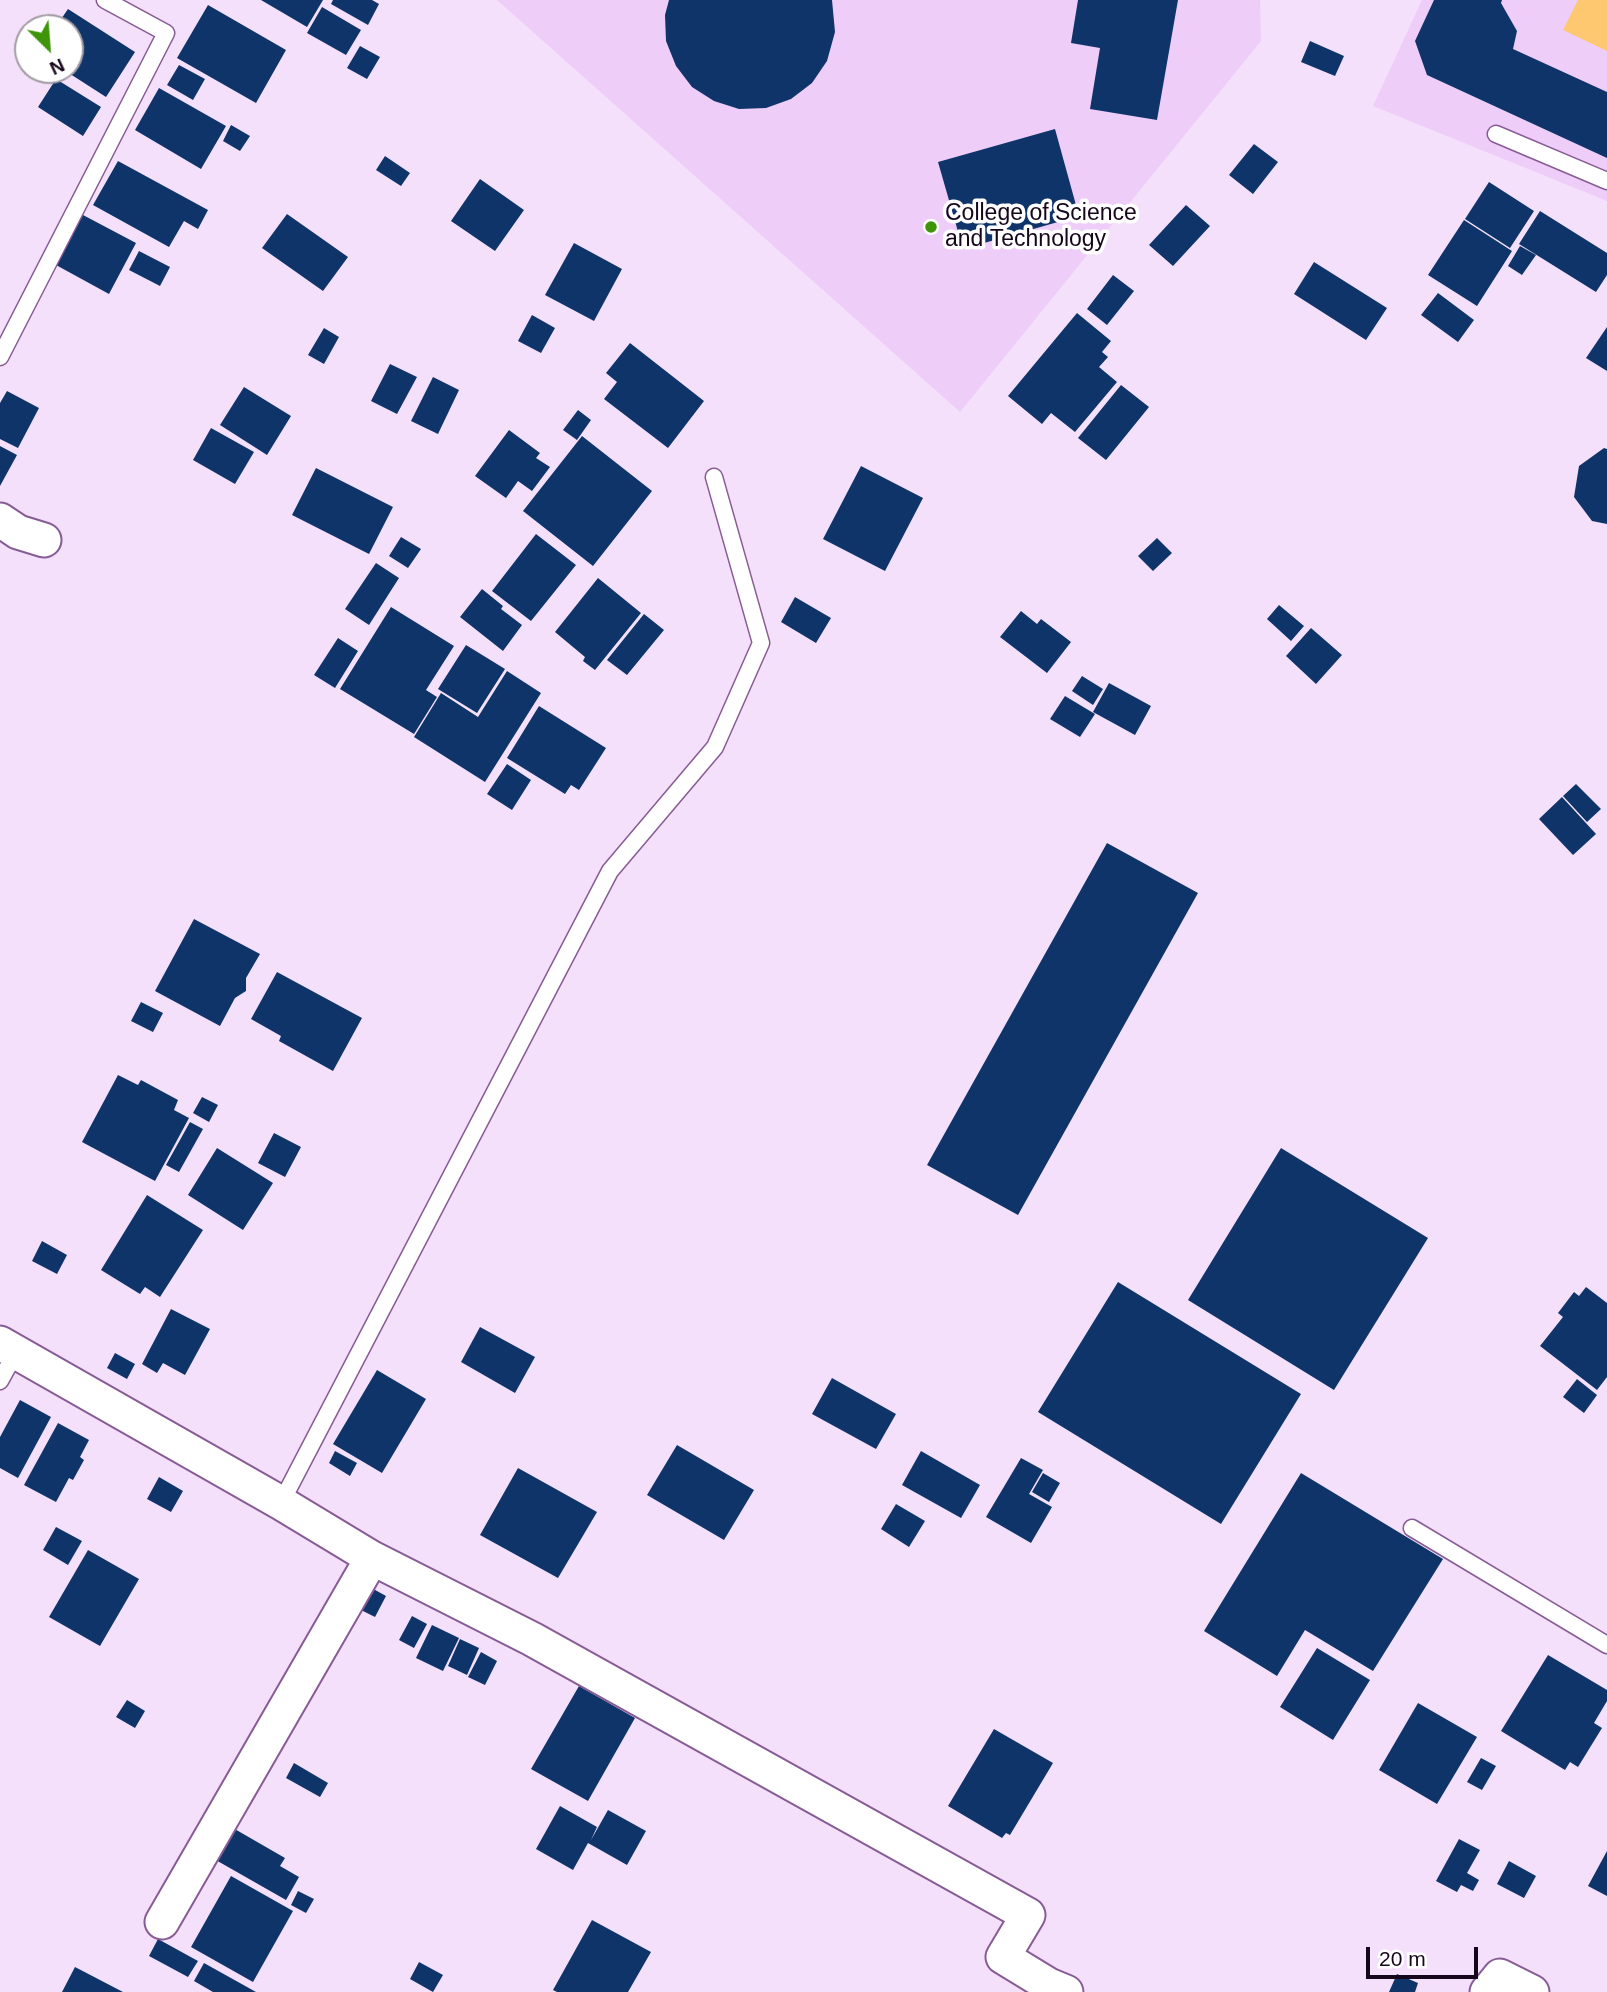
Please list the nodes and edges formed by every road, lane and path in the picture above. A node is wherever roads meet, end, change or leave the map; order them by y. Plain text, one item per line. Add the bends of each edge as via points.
1 (106, 0) edge
2 (1496, 134) dead end
3 (1607, 181) edge
4 (0, 357) edge
5 (714, 477) dead end
6 (0, 520) edge
7 (44, 540) dead end
8 (8, 1347) edge
9 (0, 1381) edge
10 (281, 1503) junction
11 (1412, 1528) dead end
12 (372, 1558) junction
13 (1607, 1645) edge
14 (162, 1922) dead end
15 (1066, 1992) edge
16 (1487, 1992) edge
17 (1532, 1992) edge

1 - 4 lane via 166,33
2 - 3 lane
5 - 10 lane via 761,643 715,747 610,872
6 - 7 street
8 - 9 lane
8 - 10 street
10 - 12 street
11 - 13 lane
12 - 14 street
12 - 15 street via 532,1639 1028,1915 1003,1957
16 - 17 street via 1500,1976

